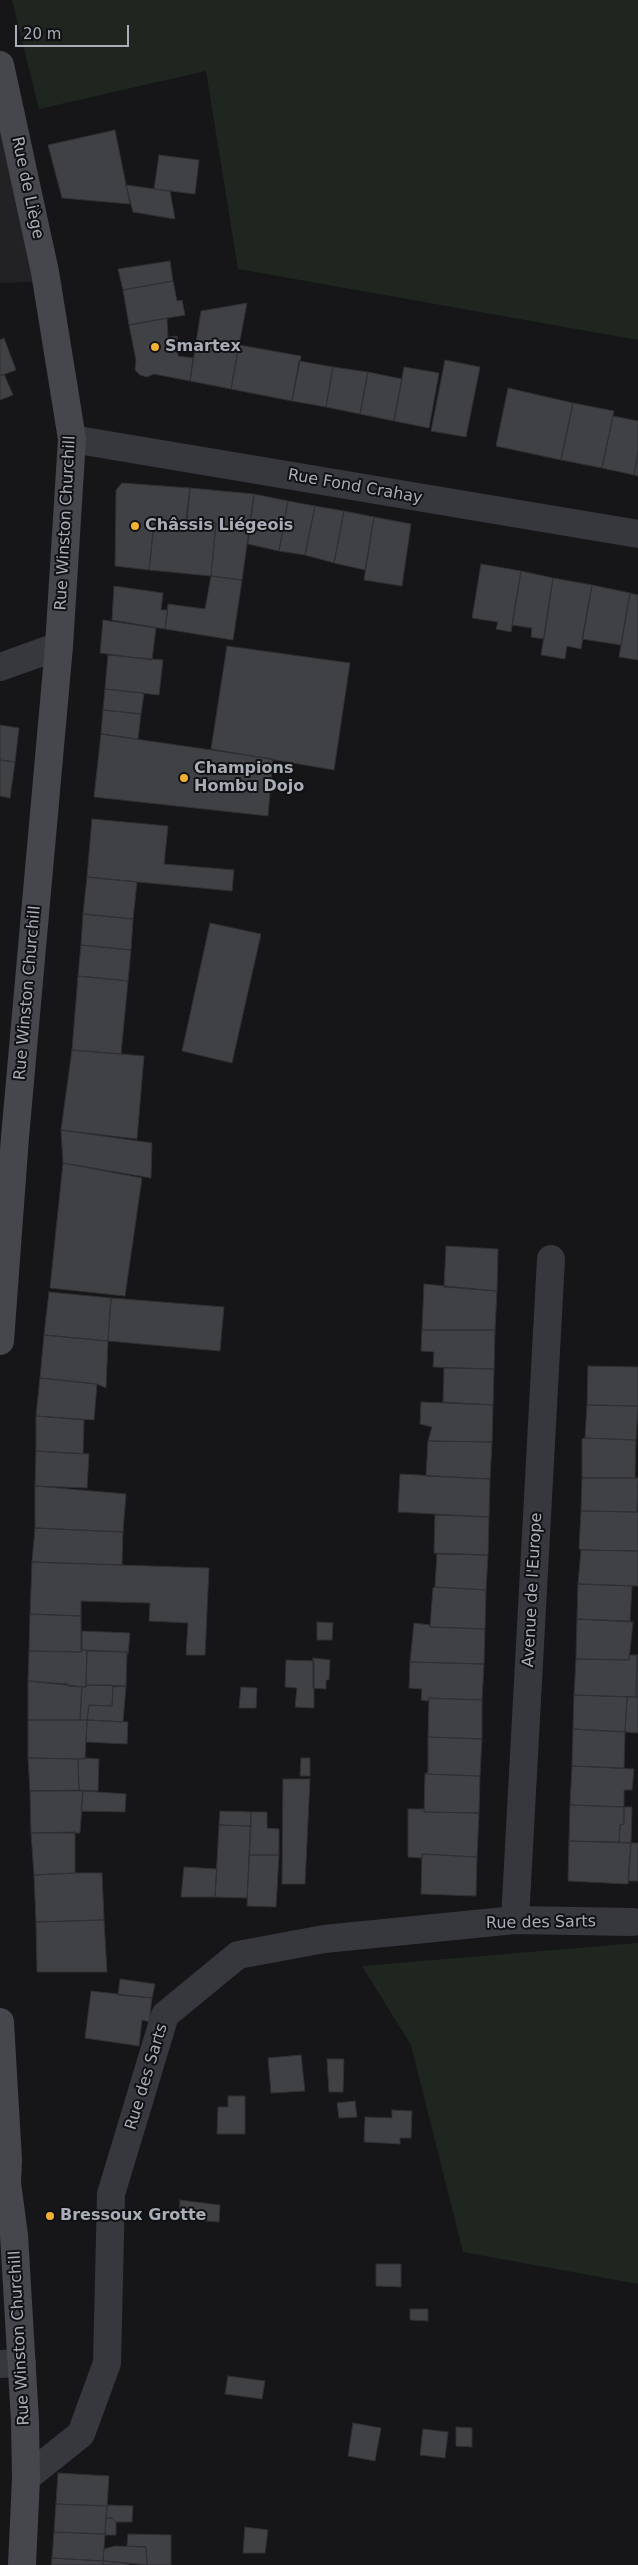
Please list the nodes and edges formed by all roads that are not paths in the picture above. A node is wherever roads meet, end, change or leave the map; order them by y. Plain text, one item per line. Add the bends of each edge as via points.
1 (0, 65) edge
2 (46, 281) joint
3 (72, 439) junction
4 (638, 534) edge
5 (59, 646) junction
6 (0, 667) edge
7 (551, 1259) dead end
8 (0, 1341) edge
9 (515, 1920) junction
10 (633, 1922) dead end
11 (0, 2022) edge
12 (11, 2363) edge
13 (26, 2478) junction
14 (20, 2562) edge

1 - 2 main road, Rue de Liège
2 - 3 main road, Rue Winston Churchill
3 - 4 street, Rue Fond Crahay
3 - 5 main road, Rue Winston Churchill
5 - 6 street
5 - 8 main road, Rue Winston Churchill
7 - 9 street, Avenue de l'Europe
9 - 10 street, Rue des Sarts
9 - 13 street, Rue des Sarts via 324,1939 238,1955 165,2015 111,2194 107,2363 81,2434
11 - 12 main road, Rue Winston Churchill via 8,2183 14,2235
12 - 13 main road, Rue Winston Churchill
13 - 14 main road, Rue Winston Churchill

